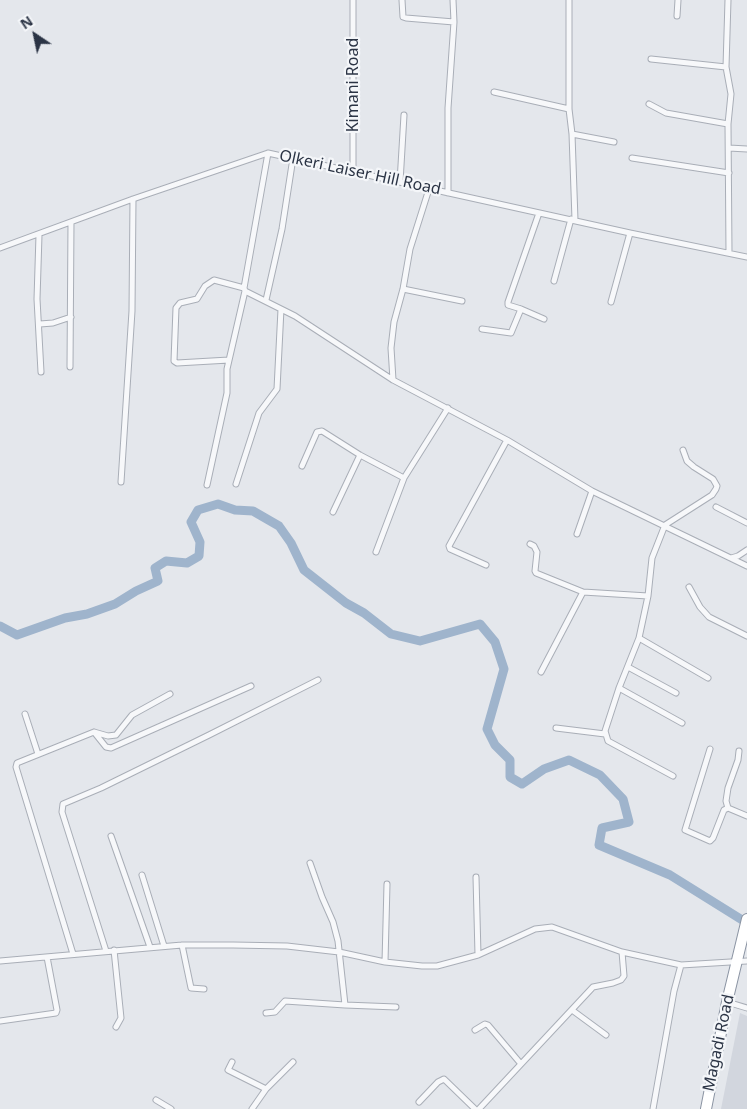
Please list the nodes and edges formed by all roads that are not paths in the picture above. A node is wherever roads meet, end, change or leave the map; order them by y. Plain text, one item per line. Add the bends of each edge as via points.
1 (353, 0) edge
2 (402, 0) edge
3 (453, 0) edge
4 (569, 0) edge
5 (678, 0) edge
6 (728, 0) edge
7 (677, 16) dead end
8 (454, 22) junction
9 (650, 59) dead end
10 (726, 67) junction
11 (494, 92) dead end
12 (648, 104) dead end
13 (569, 108) junction
14 (404, 115) dead end
15 (728, 124) junction
16 (572, 134) junction
17 (614, 142) dead end
18 (728, 148) junction
19 (747, 149) edge
20 (268, 153) junction
21 (293, 158) junction
22 (632, 158) dead end
23 (353, 171) junction
24 (729, 173) junction
25 (400, 182) junction
26 (429, 189) junction
27 (448, 193) junction
28 (133, 199) junction
29 (539, 213) junction
30 (573, 220) junction
31 (71, 222) junction
32 (630, 233) junction
33 (38, 235) junction
34 (0, 248) edge
35 (729, 253) junction
36 (747, 257) edge
37 (554, 281) dead end
38 (402, 289) junction
39 (245, 290) junction
40 (266, 300) junction
41 (462, 301) dead end
42 (610, 302) dead end
43 (281, 309) junction
44 (521, 309) junction
45 (71, 317) junction
46 (544, 319) dead end
47 (40, 324) junction
48 (482, 329) dead end
49 (229, 360) junction
50 (70, 367) dead end
51 (41, 372) dead end
52 (393, 380) junction
53 (448, 408) junction
54 (507, 440) junction
55 (683, 450) dead end
56 (360, 455) junction
57 (302, 466) dead end
58 (404, 478) junction
59 (122, 482) dead end
60 (236, 484) dead end
61 (208, 485) dead end
62 (592, 491) junction
63 (716, 507) dead end
64 (333, 512) dead end
65 (747, 523) edge
66 (665, 525) junction
67 (577, 534) dead end
68 (530, 544) dead end
69 (747, 550) edge
70 (376, 552) dead end
71 (730, 558) junction
72 (486, 565) dead end
73 (747, 566) edge
74 (689, 587) dead end
75 (583, 592) junction
76 (648, 596) junction
77 (747, 636) edge
78 (639, 638) junction
79 (628, 667) junction
80 (541, 672) dead end
81 (708, 678) dead end
82 (318, 680) dead end
83 (251, 686) dead end
84 (619, 688) junction
85 (676, 693) dead end
86 (170, 694) dead end
87 (25, 714) dead end
88 (682, 723) dead end
89 (556, 728) dead end
90 (94, 732) junction
91 (605, 734) junction
92 (710, 748) dead end
93 (739, 751) dead end
94 (38, 754) junction
95 (672, 776) dead end
96 (728, 808) junction
97 (747, 816) edge
98 (111, 836) dead end
99 (310, 863) dead end
100 (142, 875) dead end
101 (476, 877) dead end
102 (387, 884) dead end
103 (747, 920) edge
104 (182, 945) junction
105 (164, 946) junction
106 (150, 947) junction
107 (114, 950) junction
108 (106, 951) junction
109 (338, 952) junction
110 (622, 952) junction
111 (73, 954) junction
112 (478, 955) junction
113 (47, 957) junction
114 (0, 961) edge
115 (742, 961) edge
116 (385, 962) junction
117 (681, 964) junction
118 (204, 988) dead end
119 (727, 1002) junction
120 (345, 1005) junction
121 (396, 1007) dead end
122 (747, 1008) edge
123 (572, 1010) junction
124 (266, 1013) dead end
125 (0, 1021) edge
126 (116, 1028) dead end
127 (475, 1030) dead end
128 (606, 1035) dead end
129 (232, 1062) dead end
130 (293, 1062) dead end
131 (521, 1064) junction
132 (266, 1089) junction
133 (156, 1100) dead end
134 (418, 1102) dead end
135 (171, 1109) edge
136 (252, 1109) edge
137 (475, 1109) edge
138 (479, 1109) edge
139 (653, 1109) edge
140 (706, 1109) edge

1 - 23 street, Kimani Road
2 - 8 street via 403,17
3 - 8 street
4 - 13 street
5 - 7 street
6 - 10 street
8 - 27 street via 448,108
9 - 10 street
10 - 15 street via 731,94
11 - 13 street
12 - 15 street via 666,113
13 - 16 street
14 - 25 street
15 - 18 street
16 - 17 street
16 - 30 street
18 - 19 street
18 - 24 street
20 - 21 street, Olkeri Laiser Hill Road
20 - 28 street, Olkeri Laiser Hill Road
20 - 39 street
21 - 23 street, Olkeri Laiser Hill Road
21 - 40 street via 282,230
22 - 24 street
23 - 25 street, Olkeri Laiser Hill Road
24 - 35 street
25 - 26 street, Olkeri Laiser Hill Road
26 - 27 street, Olkeri Laiser Hill Road
26 - 38 street via 410,249
27 - 29 street, Olkeri Laiser Hill Road
28 - 31 street, Olkeri Laiser Hill Road
28 - 59 street via 132,311
29 - 30 street, Olkeri Laiser Hill Road
29 - 44 street via 508,302 508,305
30 - 32 street, Olkeri Laiser Hill Road
30 - 37 street
31 - 33 street, Olkeri Laiser Hill Road
31 - 45 street
32 - 35 street, Olkeri Laiser Hill Road
32 - 42 street
33 - 34 street, Olkeri Laiser Hill Road
33 - 47 street
35 - 36 street, Olkeri Laiser Hill Road
38 - 41 street
38 - 52 street via 393,330
39 - 40 street
39 - 49 street
39 - 49 street via 214,280 205,286 197,299 176,308 174,362
40 - 43 street
43 - 52 street
43 - 60 street via 277,389 258,413
44 - 46 street
44 - 48 street via 509,334
45 - 47 street
45 - 50 street
47 - 51 street
49 - 61 street via 227,393
52 - 53 street
53 - 54 street
53 - 58 street
54 - 62 street
54 - 72 street via 449,546
55 - 66 street via 687,461 713,479 717,486 712,495
56 - 57 street via 322,431
56 - 58 street
56 - 64 street
58 - 70 street
62 - 66 street
62 - 67 street
63 - 65 street
66 - 71 street
66 - 76 street via 652,558
68 - 75 street via 537,554 535,572
69 - 71 street
71 - 73 street
74 - 77 street via 709,617
75 - 76 street
75 - 80 street
76 - 78 street
78 - 79 street
78 - 81 street
79 - 84 street
79 - 85 street
82 - 108 street via 63,804 62,812
83 - 90 street via 111,748 106,747
84 - 88 street
84 - 91 street
86 - 90 street via 132,715 116,735
87 - 94 street
89 - 91 street
90 - 94 street
91 - 95 street via 608,741
92 - 96 street via 685,830 710,841 720,815
93 - 96 street via 728,788
94 - 111 street via 17,763 16,767
96 - 97 street
98 - 106 street
99 - 109 street via 333,922
100 - 105 street
101 - 112 street
102 - 116 street
103 - 115 highway, Magadi Road via 742,940
104 - 105 street
104 - 109 street via 287,946
104 - 118 street via 191,988
105 - 106 street
106 - 107 street
107 - 108 street
107 - 126 street via 121,1018
108 - 111 street
109 - 116 street
109 - 120 street
110 - 112 street via 552,927 542,927
110 - 117 street
110 - 123 street via 624,976 621,980 593,987
111 - 113 street
112 - 116 street via 437,966
113 - 114 street
113 - 125 street via 56,1013
115 - 117 street
115 - 119 highway, Magadi Road
117 - 139 street
119 - 122 street
119 - 140 highway, Magadi Road
120 - 121 street
120 - 124 street via 285,1001 274,1012
123 - 128 street
123 - 131 street
127 - 131 street via 488,1025
129 - 132 street via 228,1070
130 - 132 street
131 - 138 street
132 - 136 street
133 - 135 street
134 - 137 street via 444,1079

